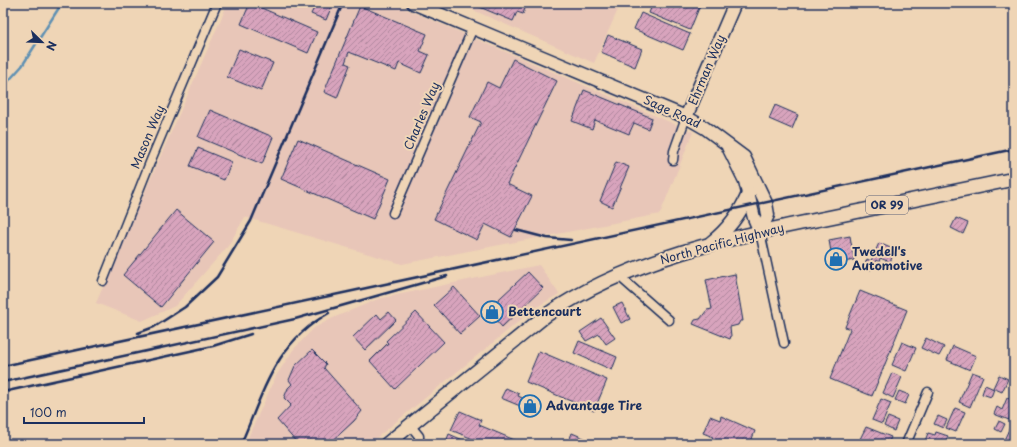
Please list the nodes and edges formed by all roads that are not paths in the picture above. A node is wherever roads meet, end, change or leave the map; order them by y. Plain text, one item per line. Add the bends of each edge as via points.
1 (217, 3) edge
2 (413, 3) edge
3 (735, 3) edge
4 (473, 28) junction
5 (686, 117) junction
6 (727, 145) junction
7 (673, 160) dead end
8 (1014, 179) edge
9 (749, 193) junction
10 (393, 213) dead end
11 (760, 232) junction
12 (706, 246) junction
13 (618, 276) junction
14 (103, 281) dead end
15 (669, 320) dead end
16 (784, 343) dead end
17 (928, 392) dead end
18 (410, 425) junction
19 (387, 444) edge
20 (419, 444) edge
21 (906, 444) edge

1 - 14 street, Mason Way
2 - 4 main road, Sage Road
3 - 5 main road, Ehrman Way
4 - 5 main road, Sage Road
4 - 10 street, Charles Way
5 - 6 main road, Sage Road
5 - 7 street, Ehrman Way
6 - 9 main road via 741,170
6 - 11 main road, Sage Road via 744,157 766,203 768,215
8 - 11 main road, North Pacific Highway / OR 99
9 - 11 main road
9 - 12 main road via 737,218
11 - 12 main road, North Pacific Highway / OR 99
11 - 16 street
12 - 13 main road, North Pacific Highway / OR 99 via 673,255
13 - 15 street
13 - 18 main road, North Pacific Highway / OR 99 via 562,304 545,316
17 - 21 street
18 - 19 main road, North Pacific Highway / OR 99
18 - 20 street via 419,436

